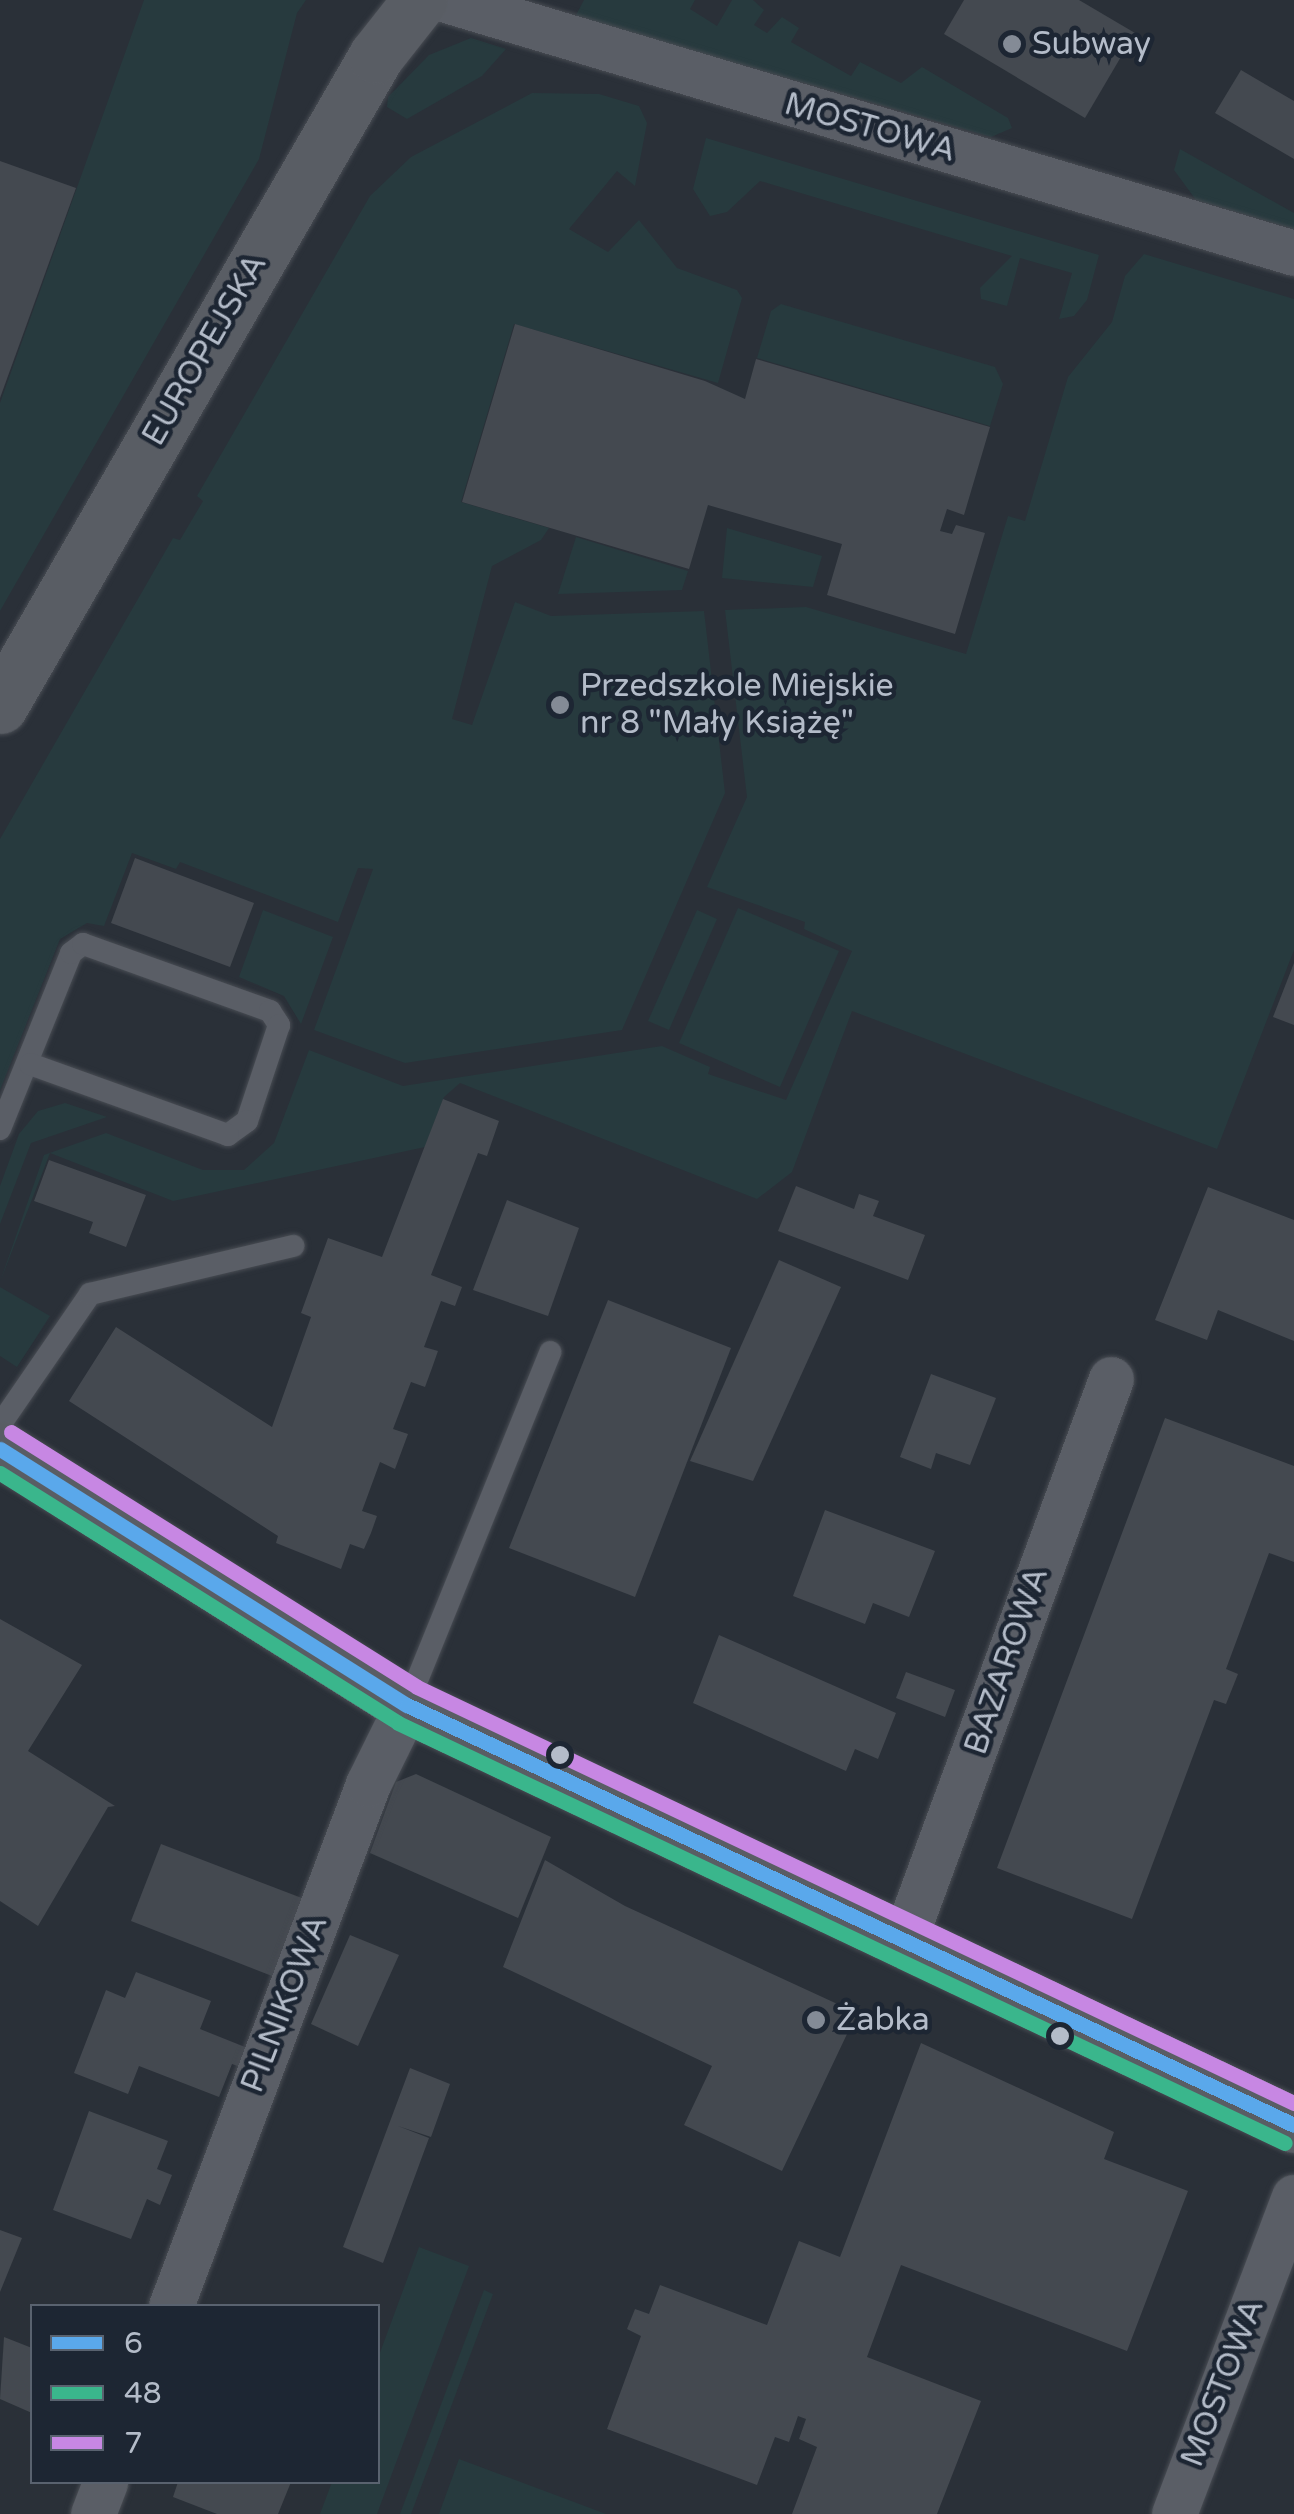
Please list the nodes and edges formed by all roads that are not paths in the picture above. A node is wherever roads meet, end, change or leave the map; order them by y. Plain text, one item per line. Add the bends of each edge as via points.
1 (420, 0) edge
2 (446, 0) edge
3 (1294, 254) edge
4 (0, 706) edge
5 (30, 1064) junction
6 (0, 1129) edge
7 (293, 1246) dead end
8 (550, 1352) dead end
9 (1111, 1379) dead end
10 (0, 1425) edge
11 (0, 1449) edge
12 (407, 1705) junction
13 (903, 1943) junction
14 (1294, 2124) edge
15 (1294, 2197) edge
16 (172, 2304) edge
17 (104, 2484) edge
18 (93, 2514) edge
19 (1174, 2514) edge

1 - 4 street, EUROPEJSKA via 376,56
2 - 3 street, MOSTOWA
5 - 5 lane via 71,953 83,944 270,1011 280,1025 247,1121 228,1135
5 - 6 lane
7 - 10 lane via 90,1294
8 - 12 lane
9 - 13 street, BAZAROWA
11 - 12 street
12 - 13 street
12 - 16 street, PILNIKOWA via 368,1784
13 - 14 street
15 - 19 street, MOSTOWA
17 - 18 street

